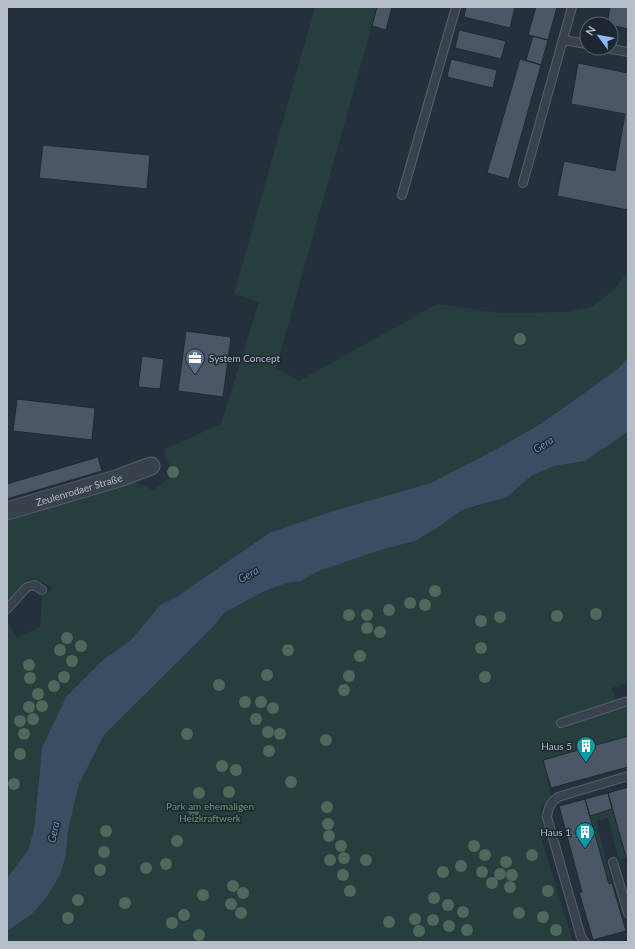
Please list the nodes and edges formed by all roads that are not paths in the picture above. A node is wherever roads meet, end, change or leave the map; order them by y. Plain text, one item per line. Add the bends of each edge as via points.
1 (456, 7) edge
2 (572, 7) edge
3 (563, 40) junction
4 (579, 43) edge
5 (523, 183) dead end
6 (402, 196) dead end
7 (151, 466) dead end
8 (7, 511) edge
9 (42, 590) dead end
10 (7, 609) edge
11 (628, 701) edge
12 (562, 723) dead end
13 (628, 776) edge
14 (613, 862) dead end
15 (628, 913) edge
16 (584, 942) edge

1 - 6 lane
2 - 3 lane
3 - 4 lane
3 - 5 lane
7 - 8 street, Zeulenrodaer Straße
9 - 10 lane via 34,585 28,588
11 - 12 lane
13 - 16 lane via 558,797 551,802 548,810 547,817
14 - 15 lane

